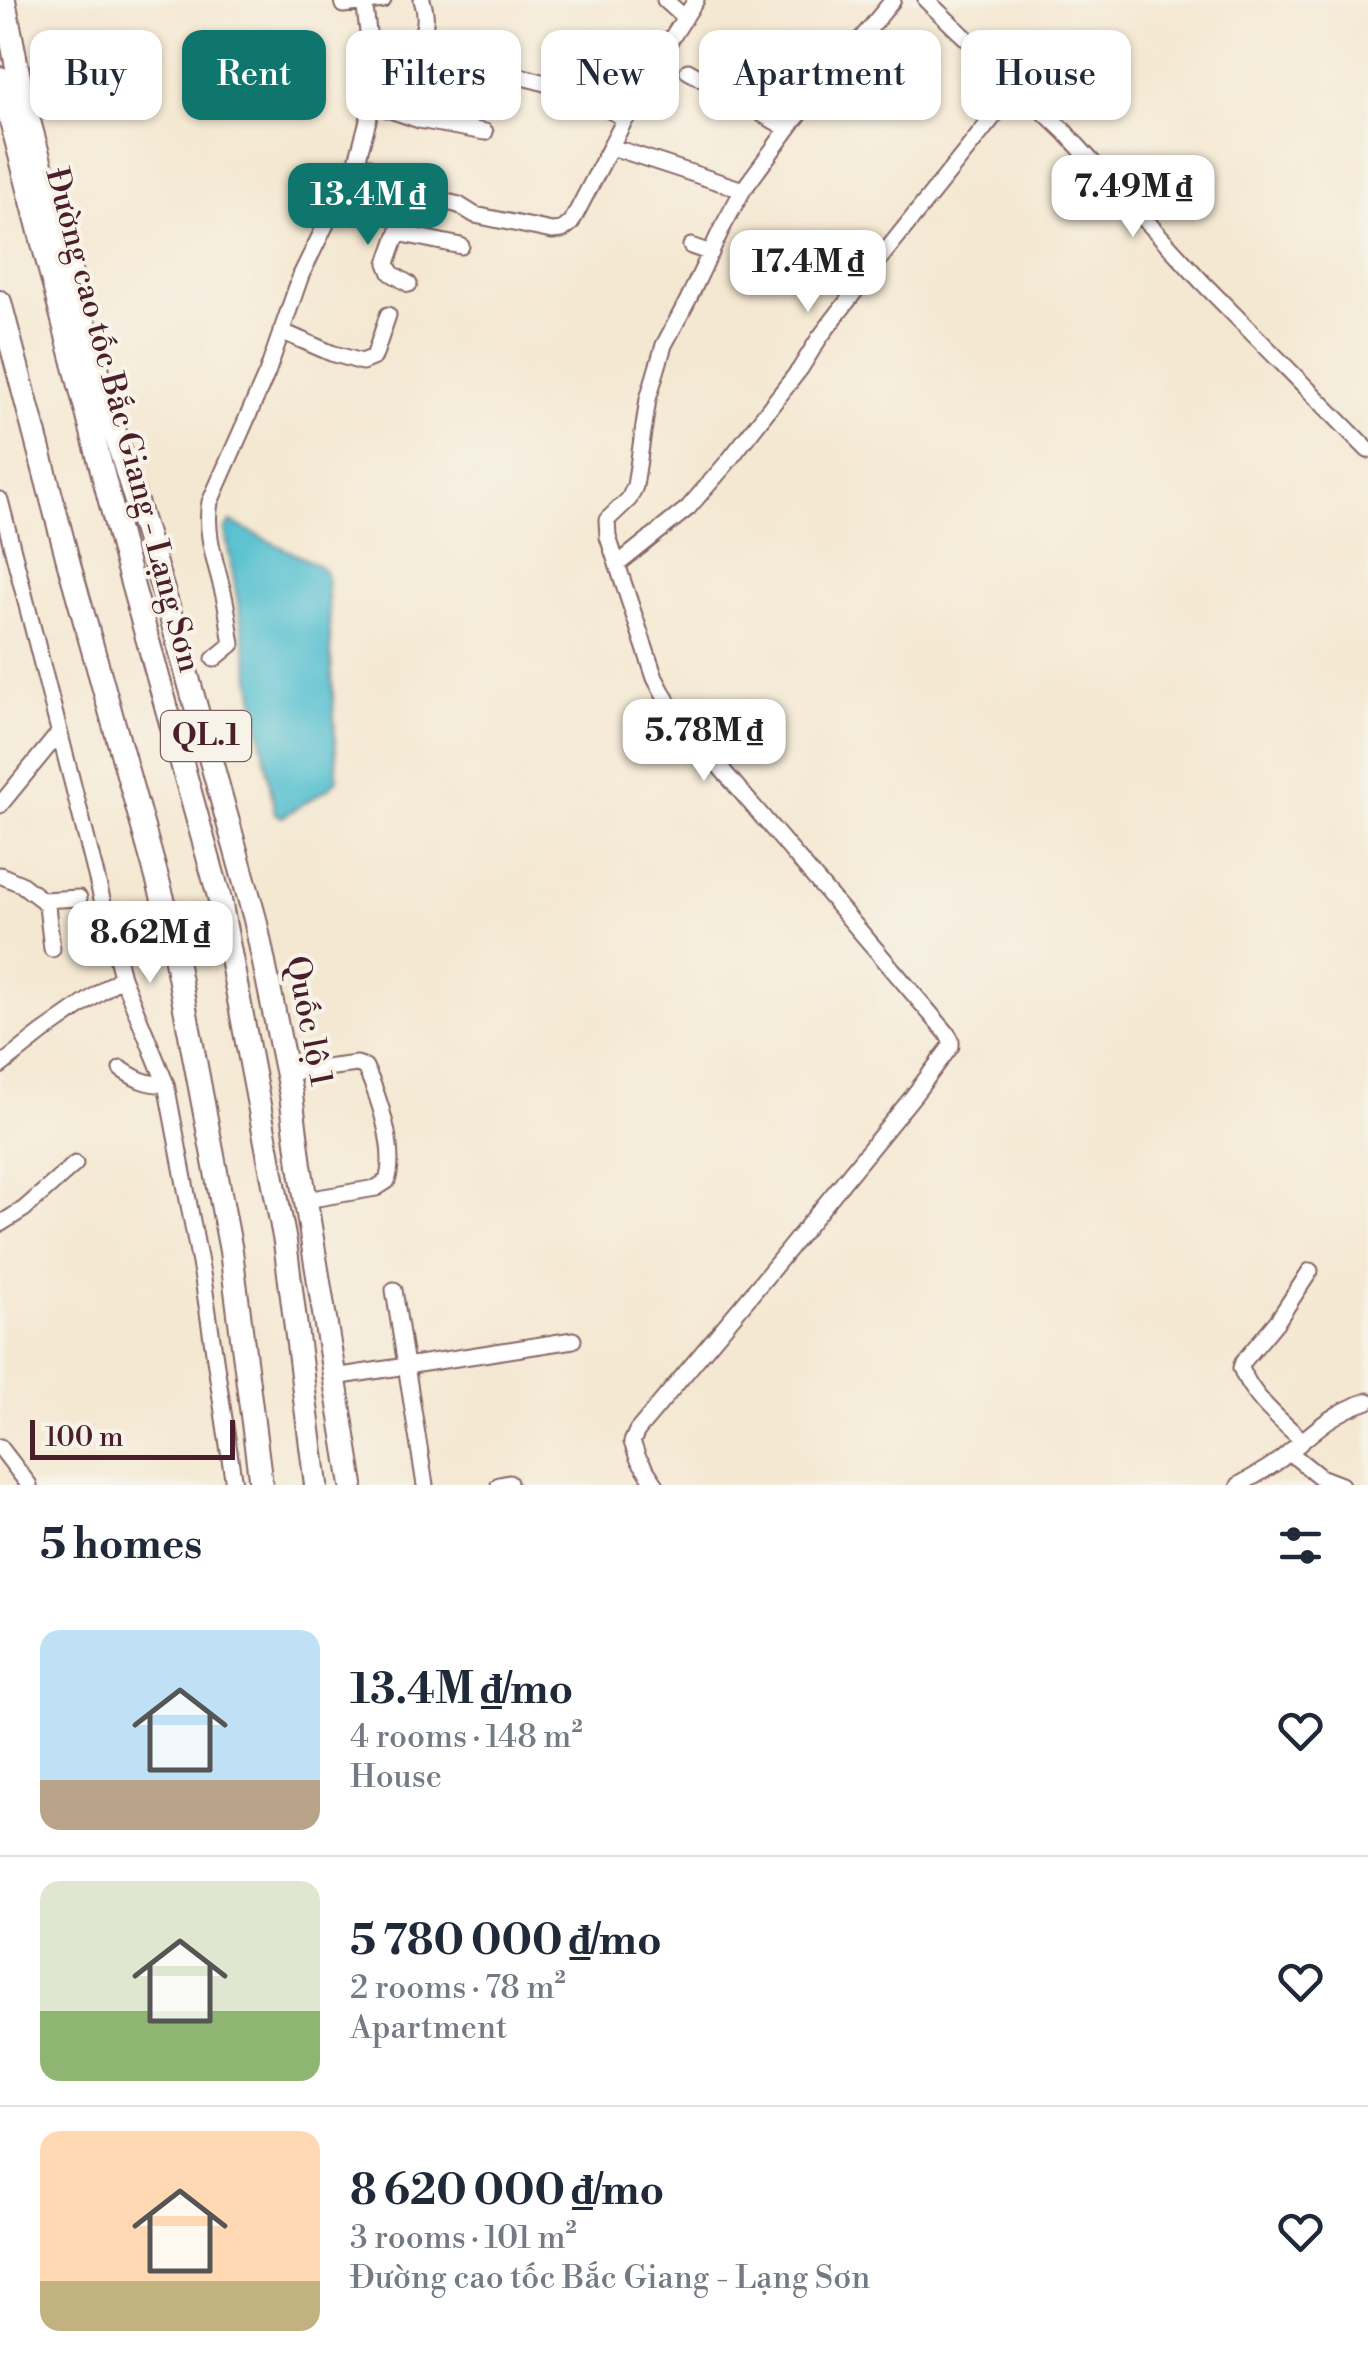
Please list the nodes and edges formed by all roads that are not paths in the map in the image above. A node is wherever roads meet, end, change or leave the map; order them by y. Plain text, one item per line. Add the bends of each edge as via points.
1 (4, 0) edge
2 (342, 0) edge
3 (383, 0) edge
4 (422, 0) edge
5 (665, 0) edge
6 (696, 0) edge
7 (893, 0) edge
8 (926, 0) edge
9 (365, 2) edge
10 (684, 18) junction
11 (368, 30) edge
12 (424, 30) edge
13 (676, 30) edge
14 (961, 33) edge
15 (688, 71) dead end
16 (0, 78) edge
17 (368, 120) edge
18 (419, 120) edge
19 (626, 120) edge
20 (990, 120) edge
21 (1053, 120) edge
22 (788, 129) junction
23 (485, 132) dead end
24 (612, 147) junction
25 (357, 161) junction
26 (414, 187) junction
27 (743, 190) junction
28 (398, 233) junction
29 (461, 246) dead end
30 (691, 246) dead end
31 (711, 253) junction
32 (409, 284) dead end
33 (0, 302) edge
34 (388, 315) dead end
35 (281, 331) junction
36 (1368, 450) edge
37 (0, 500) edge
38 (618, 564) junction
39 (214, 659) dead end
40 (58, 733) junction
41 (0, 804) edge
42 (0, 875) edge
43 (80, 898) dead end
44 (42, 900) junction
45 (52, 948) dead end
46 (122, 977) junction
47 (0, 1066) edge
48 (121, 1069) dead end
49 (286, 1073) junction
50 (166, 1084) junction
51 (76, 1164) dead end
52 (306, 1200) junction
53 (0, 1224) edge
54 (1310, 1271) dead end
55 (394, 1290) dead end
56 (573, 1340) dead end
57 (406, 1366) junction
58 (336, 1377) junction
59 (1368, 1401) edge
60 (1302, 1440) junction
61 (0, 1447) edge
62 (1289, 1452) junction
63 (29, 1485) edge
64 (234, 1485) edge
65 (261, 1485) edge
66 (316, 1485) edge
67 (352, 1485) edge
68 (424, 1485) edge
69 (656, 1485) edge
70 (1239, 1485) edge
71 (1342, 1485) edge

1 - 49 highway, Quốc lộ 1 / QL.1 via 24,104 255,918
2 - 9 street
3 - 9 street
4 - 12 street
5 - 10 street
6 - 10 street
7 - 22 street
8 - 14 street
9 - 11 street
10 - 13 street
15 - 22 street
16 - 66 highway, Đường cao tốc Bắc Giang - Lạng Sơn via 220,900 285,1242
17 - 25 street
18 - 23 street
19 - 24 street
20 - 38 street via 726,464 688,508
21 - 36 street
22 - 27 street
24 - 26 street via 562,230 475,215
24 - 27 street
25 - 26 street
25 - 35 street via 301,274
26 - 28 street
27 - 31 street
28 - 29 street
28 - 32 street via 387,263 390,273
30 - 31 street
31 - 38 street via 664,345 635,486 607,520
33 - 65 highway via 166,913 231,1252
34 - 35 street via 374,357 362,362
35 - 39 street via 210,502 207,517 232,644
37 - 40 street
38 - 69 street via 655,678 673,712 951,1040 914,1095 636,1431 632,1442
40 - 41 street
40 - 46 street
42 - 44 street
43 - 44 street
44 - 45 street
46 - 47 street
46 - 50 street
48 - 50 street via 151,1085
49 - 52 highway, Quốc lộ 1 / QL.1
49 - 52 street via 365,1067 392,1167 376,1188
50 - 64 street
51 - 53 street
52 - 58 highway, Quốc lộ 1 / QL.1
54 - 60 street via 1241,1368
55 - 57 street
56 - 57 street
57 - 58 street
57 - 68 street
58 - 67 highway, Quốc lộ 1 / QL.1
59 - 60 street via 1322,1422
60 - 62 street
61 - 63 street
62 - 70 street
62 - 71 street

